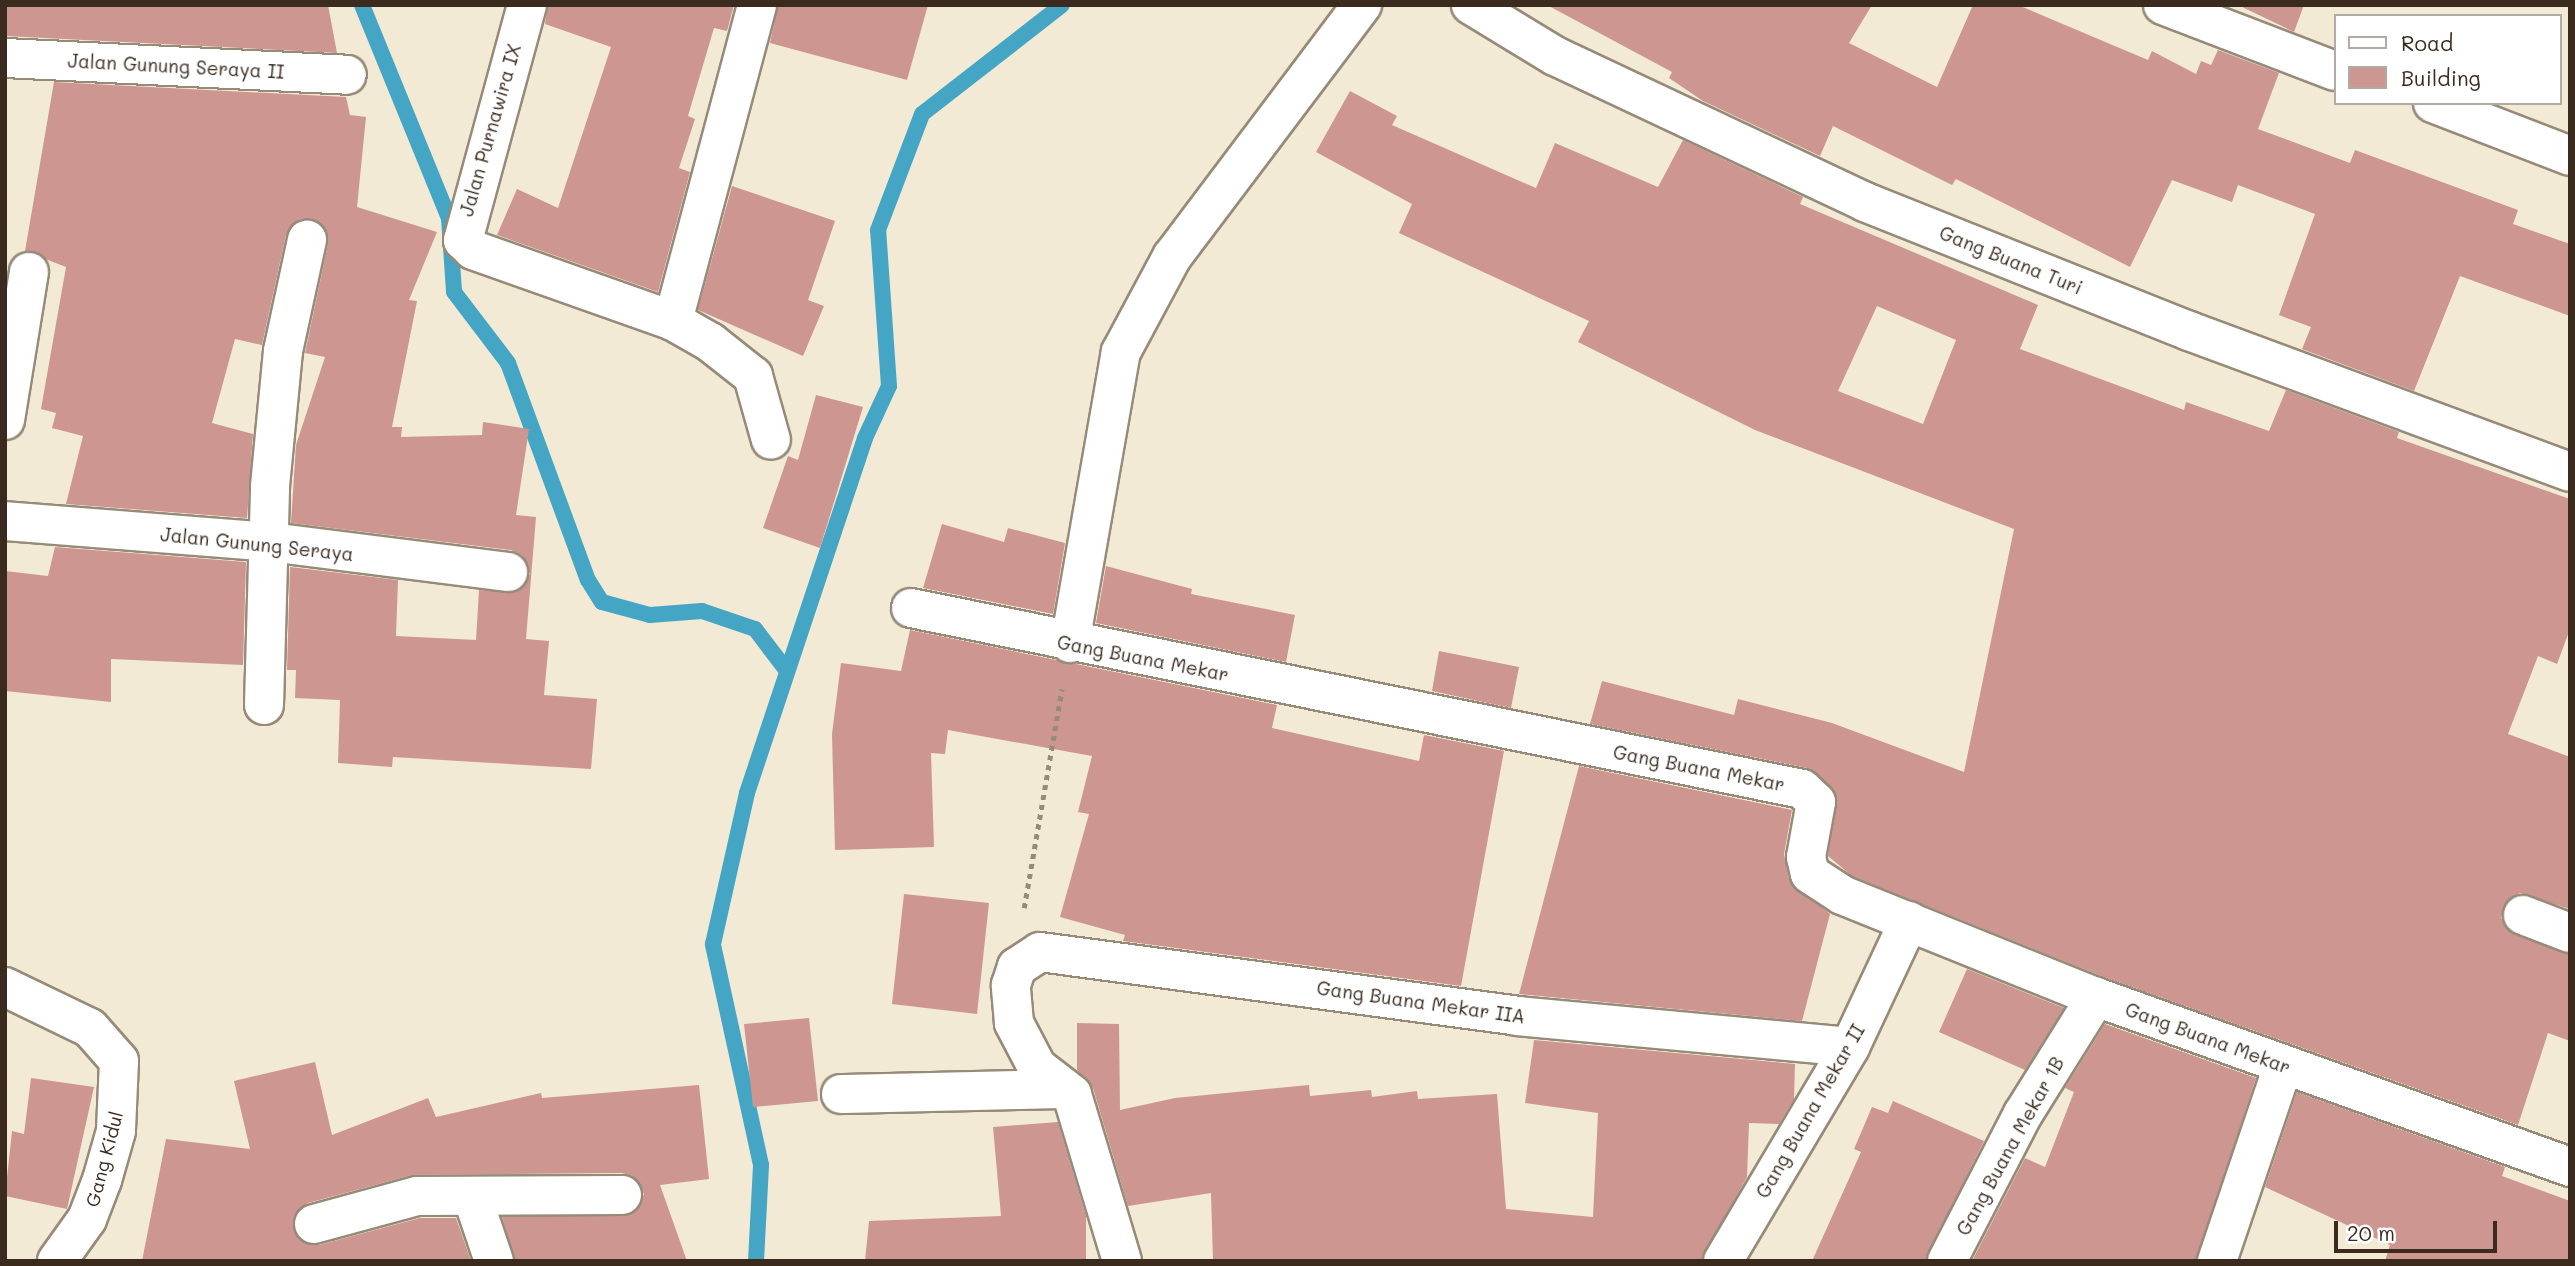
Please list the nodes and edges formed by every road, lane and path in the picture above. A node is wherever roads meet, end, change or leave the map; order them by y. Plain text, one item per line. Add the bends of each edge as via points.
1 (527, 5) edge
2 (757, 5) edge
3 (1362, 5) edge
4 (1471, 5) edge
5 (2163, 5) edge
6 (5, 58) edge
7 (2334, 71) edge
8 (347, 75) dead end
9 (2438, 105) edge
10 (2570, 156) edge
11 (307, 240) dead end
12 (29, 272) dead end
13 (673, 321) junction
14 (5, 420) edge
15 (771, 440) dead end
16 (2570, 472) edge
17 (5, 520) edge
18 (270, 542) junction
19 (508, 572) dead end
20 (911, 608) dead end
21 (1070, 643) junction
22 (264, 705) dead end
23 (2523, 915) dead end
24 (1909, 921) junction
25 (2570, 933) edge
26 (1011, 985) junction
27 (5, 987) edge
28 (2096, 997) junction
29 (1850, 1047) junction
30 (2283, 1066) junction
31 (1064, 1089) junction
32 (841, 1094) dead end
33 (2570, 1167) edge
34 (622, 1195) dead end
35 (473, 1199) junction
36 (314, 1224) dead end
37 (57, 1261) edge
38 (494, 1261) edge
39 (1122, 1261) edge
40 (1723, 1261) edge
41 (1947, 1261) edge
42 (2217, 1261) edge

1 - 13 street, Jalan Purnawira IX via 463,240 473,250
2 - 13 street
3 - 21 street via 1172,257 1121,352
4 - 16 street, Gang Buana Turi via 1579,68 1865,202
5 - 7 street
6 - 8 street, Jalan Gunung Seraya II
9 - 10 street
11 - 18 street via 282,351
12 - 14 street
13 - 15 street, Jalan Purnawira IX via 753,376
17 - 18 street, Jalan Gunung Seraya
18 - 19 street, Jalan Gunung Seraya
18 - 22 street
20 - 21 street, Gang Buana Mekar
21 - 24 street, Gang Buana Mekar via 1802,789 1816,802 1806,857 1810,874 1842,895
21 - 26 path
23 - 25 street
24 - 28 street, Gang Buana Mekar
24 - 29 street, Gang Buana Mekar II
26 - 29 street, Gang Buana Mekar IIA via 1017,967 1040,952 1517,1016
26 - 31 street via 1023,1042 1037,1067
27 - 37 street, Gang Kidul via 90,1028 119,1061 116,1131 102,1180 87,1219
28 - 30 street, Gang Buana Mekar
28 - 41 street, Gang Buana Mekar 1B via 2023,1114
29 - 40 street, Gang Buana Mekar II
30 - 33 street, Gang Buana Mekar
30 - 42 street
31 - 32 street
31 - 39 street via 1079,1109
34 - 35 street
35 - 36 street via 417,1196
35 - 38 street

